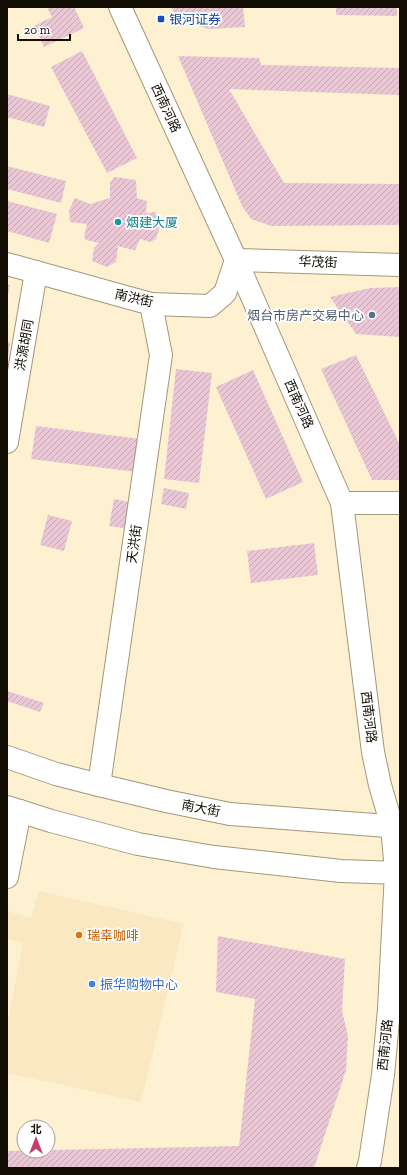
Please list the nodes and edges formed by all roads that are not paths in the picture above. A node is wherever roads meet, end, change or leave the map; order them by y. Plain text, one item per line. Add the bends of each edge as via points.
1 (120, 7) edge
2 (236, 260) junction
3 (7, 264) edge
4 (400, 265) edge
5 (36, 272) junction
6 (151, 304) junction
7 (7, 442) edge
8 (400, 503) edge
9 (342, 504) junction
10 (7, 757) edge
11 (99, 785) junction
12 (14, 809) edge
13 (397, 829) edge
14 (398, 872) edge
15 (7, 877) edge
16 (368, 1168) edge

1 - 2 main road, 西南河路
2 - 4 main road, 华茂街
2 - 6 main road, 南洪街 via 225,293 210,306
2 - 9 main road, 西南河路
3 - 5 main road, 南洪街
5 - 6 main road, 南洪街
5 - 7 main road, 洪源胡同
6 - 11 main road, 天洪街 via 161,355
8 - 9 main road
9 - 13 main road, 西南河路 via 373,752 380,785
10 - 11 main road, 南大街
11 - 13 main road, 南大街 via 230,814
12 - 14 main road via 138,844 214,857 341,871
12 - 15 main road
13 - 14 main road, 西南河路
14 - 16 main road, 西南河路 via 389,1009

